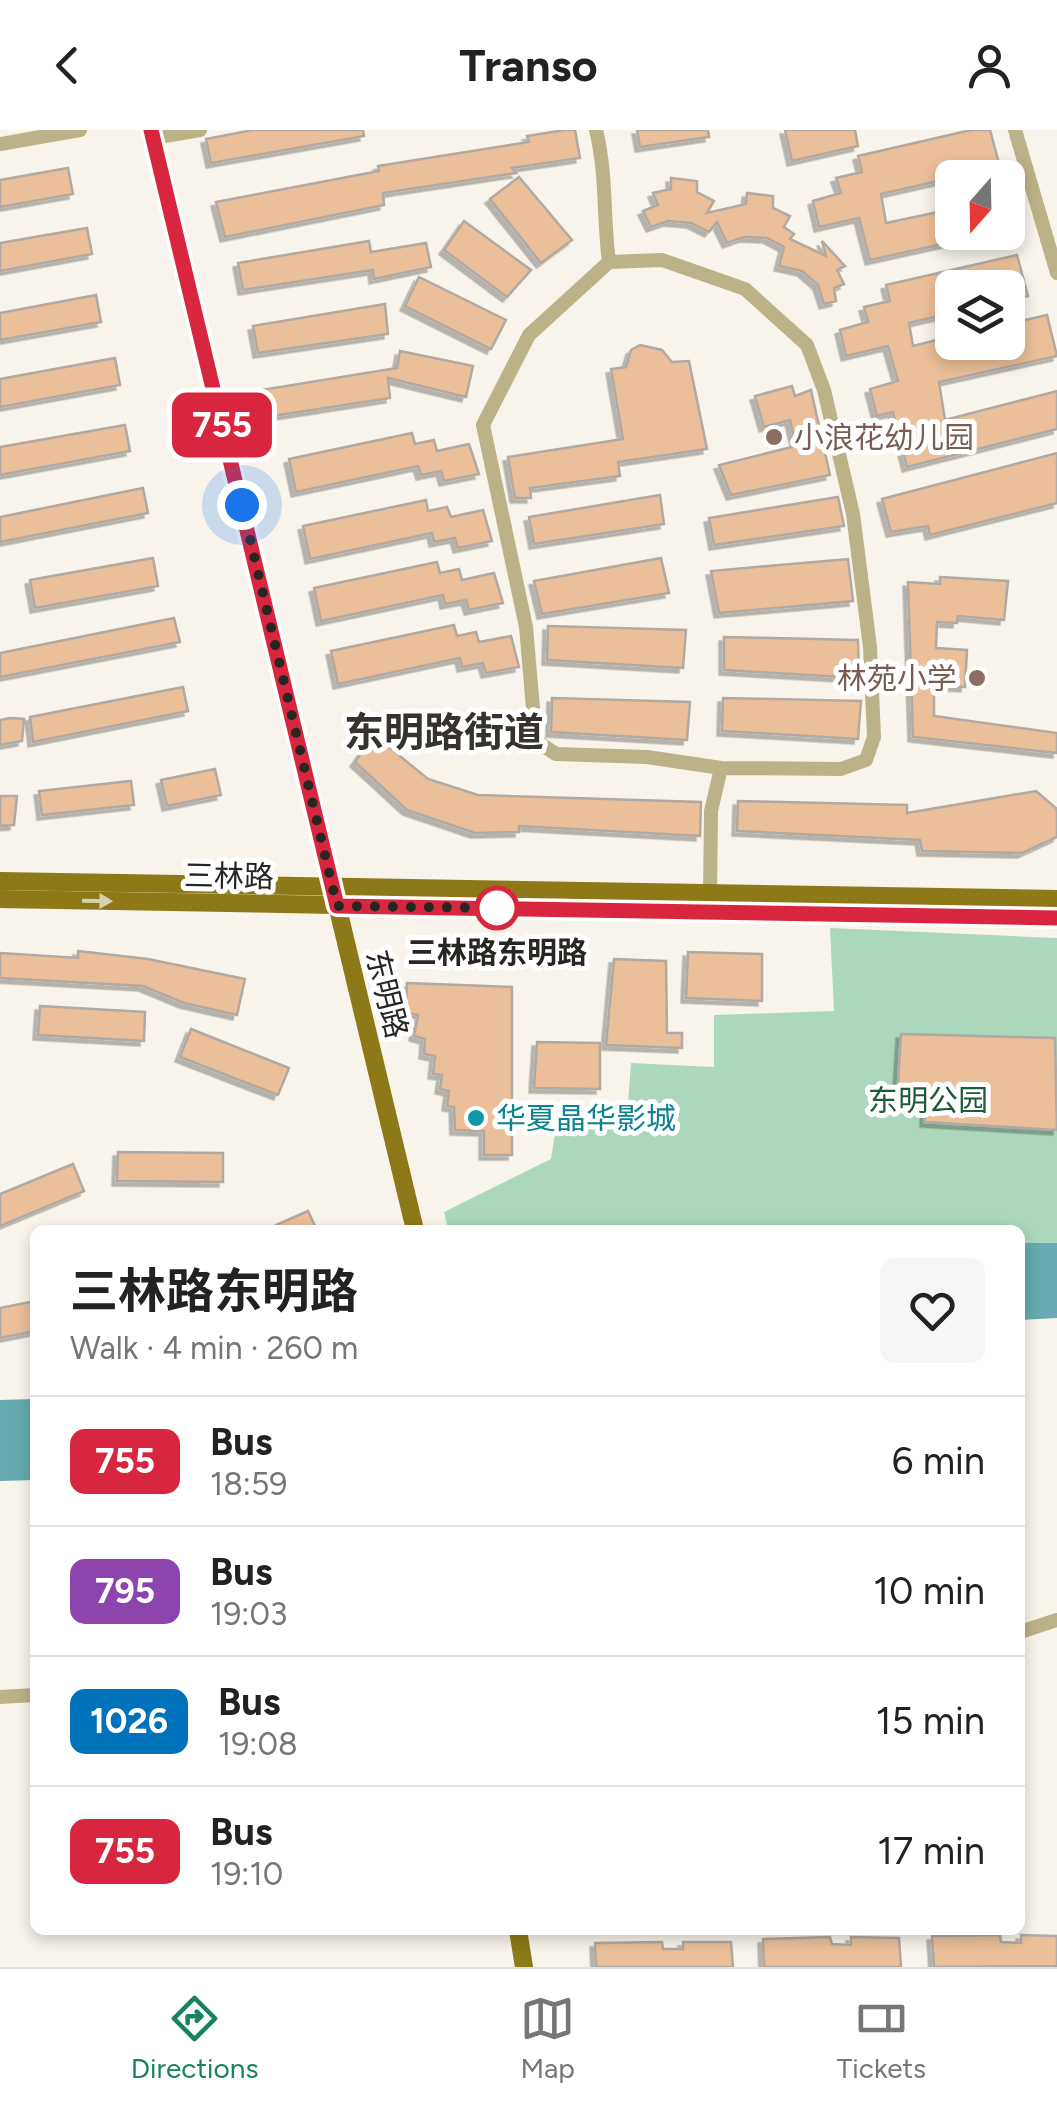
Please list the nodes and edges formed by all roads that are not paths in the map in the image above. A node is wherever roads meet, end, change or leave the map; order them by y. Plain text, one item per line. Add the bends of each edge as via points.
1 (80, 130) edge
2 (200, 130) edge
3 (596, 130) edge
4 (1015, 130) edge
5 (152, 134) edge
6 (0, 144) edge
7 (610, 262) junction
8 (1057, 274) edge
9 (720, 768) junction
10 (0, 880) edge
11 (710, 896) junction
12 (335, 897) junction
13 (0, 899) edge
14 (1057, 899) edge
15 (1057, 918) edge
16 (414, 1225) edge
17 (1057, 1620) edge
18 (1025, 1630) edge
19 (30, 1696) edge
20 (0, 1697) edge
21 (519, 1935) edge
22 (524, 1967) edge

1 - 6 street
2 - 5 street
3 - 7 street via 608,194 602,212
4 - 8 street
5 - 12 main road, 东明路
7 - 9 street via 529,335 483,425 526,626 536,732 539,743 556,754
7 - 9 street via 662,260 745,290 807,345 853,514 871,665 874,737 866,760 841,769
9 - 11 street via 711,811
10 - 12 main road, 三林路
11 - 12 main road, 三林路
11 - 14 main road, 三林路
13 -> 12 main road, 三林路
12 - 15 main road, 三林路
12 - 16 main road, 东明路
17 - 18 street
19 - 20 street
21 - 22 main road

